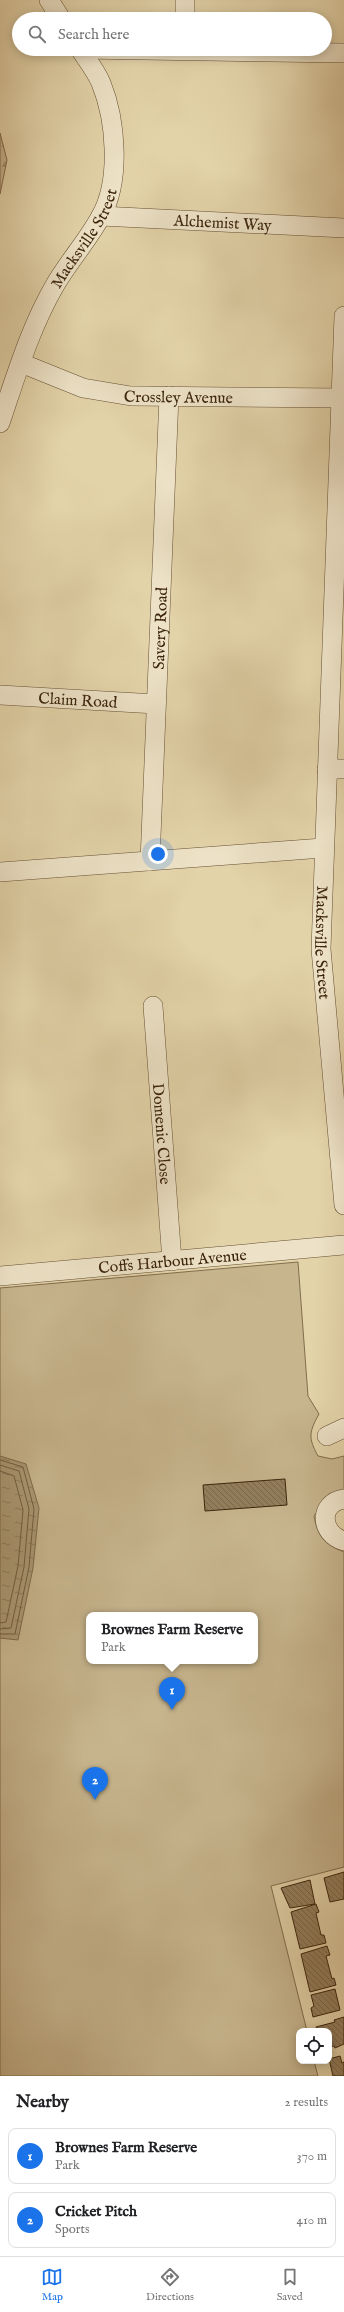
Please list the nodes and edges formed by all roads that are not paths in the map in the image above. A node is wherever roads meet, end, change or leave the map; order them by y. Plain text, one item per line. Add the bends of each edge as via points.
1 (49, 0) edge
2 (185, 0) edge
3 (57, 12) edge
4 (184, 12) edge
5 (332, 53) edge
6 (344, 53) edge
7 (84, 56) edge
8 (101, 216) junction
9 (344, 228) edge
10 (344, 316) edge
11 (344, 329) edge
12 (21, 363) junction
13 (169, 396) junction
14 (341, 398) junction
15 (0, 423) edge
16 (0, 695) edge
17 (156, 704) junction
18 (335, 769) edge
19 (324, 848) junction
20 (150, 861) junction
21 (0, 872) edge
22 (153, 1006) dead end
23 (336, 1033) edge
24 (344, 1205) edge
25 (344, 1245) edge
26 (172, 1261) junction
27 (0, 1276) edge
28 (344, 1499) edge
29 (344, 1541) edge

1 - 3 street
2 - 4 street
5 - 6 street
7 - 8 street, Macksville Street via 101,83 114,138 110,187
8 - 9 street, Alchemist Way
8 - 12 street, Macksville Street via 55,285 30,336
10 - 11 street, Macksville Street
11 - 14 street, Macksville Street
12 - 13 street, Crossley Avenue via 83,388 131,396
12 - 15 street, Macksville Street
13 - 14 street, Crossley Avenue
13 - 17 street, Savery Road
14 - 18 street, Macksville Street
16 - 17 street, Claim Road
17 - 20 street, Savery Road
18 - 19 street, Macksville Street
19 - 20 street
19 - 23 street, Macksville Street via 321,949
20 - 21 street
22 - 26 street, Domenic Close
23 - 24 street, Macksville Street
25 - 26 street, Coffs Harbour Avenue
26 - 27 street, Coffs Harbour Avenue
28 - 29 street via 331,1506 325,1514 324,1522 329,1532

